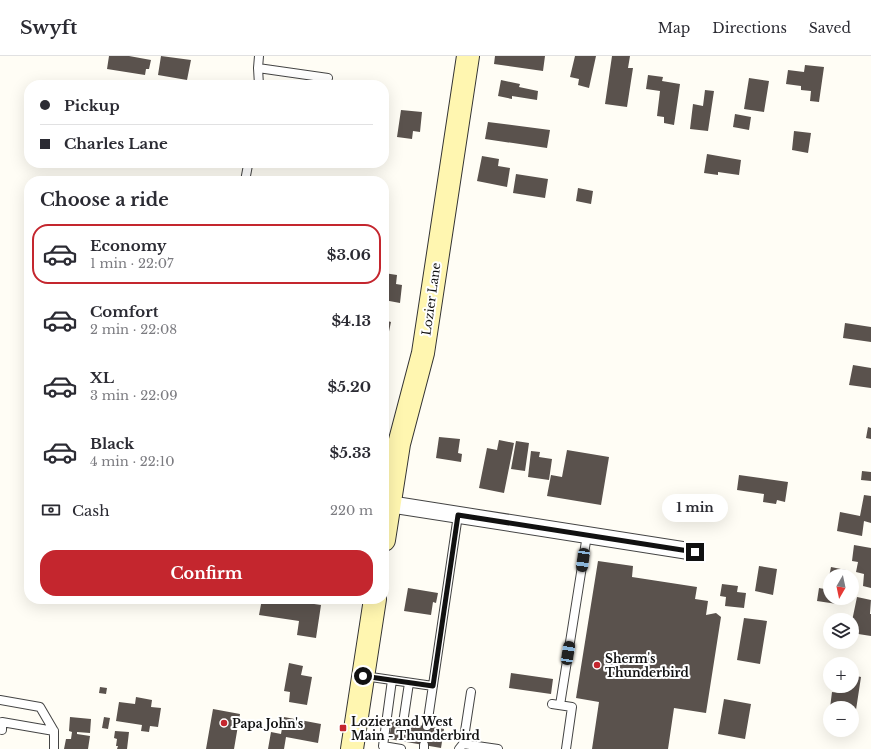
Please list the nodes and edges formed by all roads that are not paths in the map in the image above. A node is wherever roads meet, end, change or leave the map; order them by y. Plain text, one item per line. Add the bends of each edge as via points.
1 (259, 56) edge
2 (468, 56) edge
3 (258, 68) junction
4 (328, 78) dead end
5 (259, 80) edge
6 (389, 504) joint
7 (458, 515) junction
8 (587, 535) junction
9 (695, 552) dead end
10 (374, 604) edge
11 (363, 676) junction
12 (392, 680) junction
13 (409, 683) junction
14 (433, 686) junction
15 (471, 692) dead end
16 (0, 700) edge
17 (403, 722) dead end
18 (427, 726) dead end
19 (2, 730) dead end
20 (54, 731) junction
21 (400, 746) edge
22 (461, 746) edge
23 (390, 748) edge
24 (54, 749) edge
25 (352, 749) edge
26 (498, 749) edge
27 (566, 749) edge

1 - 3 lane
2 - 6 main road, Lozier Lane via 423,353 399,444
3 - 4 lane
3 - 5 lane
6 - 7 street
7 - 8 street
7 - 14 lane
8 - 9 street
8 - 27 lane via 556,705 572,707
10 - 11 main road
11 - 12 lane
11 - 25 main road
12 - 13 lane
12 - 23 lane via 382,746
13 - 14 lane
13 - 17 lane
14 - 18 lane
15 - 22 lane
16 - 20 lane via 40,707
19 - 20 lane via 2,722 34,730
20 - 24 lane
21 - 23 lane
22 - 26 lane

